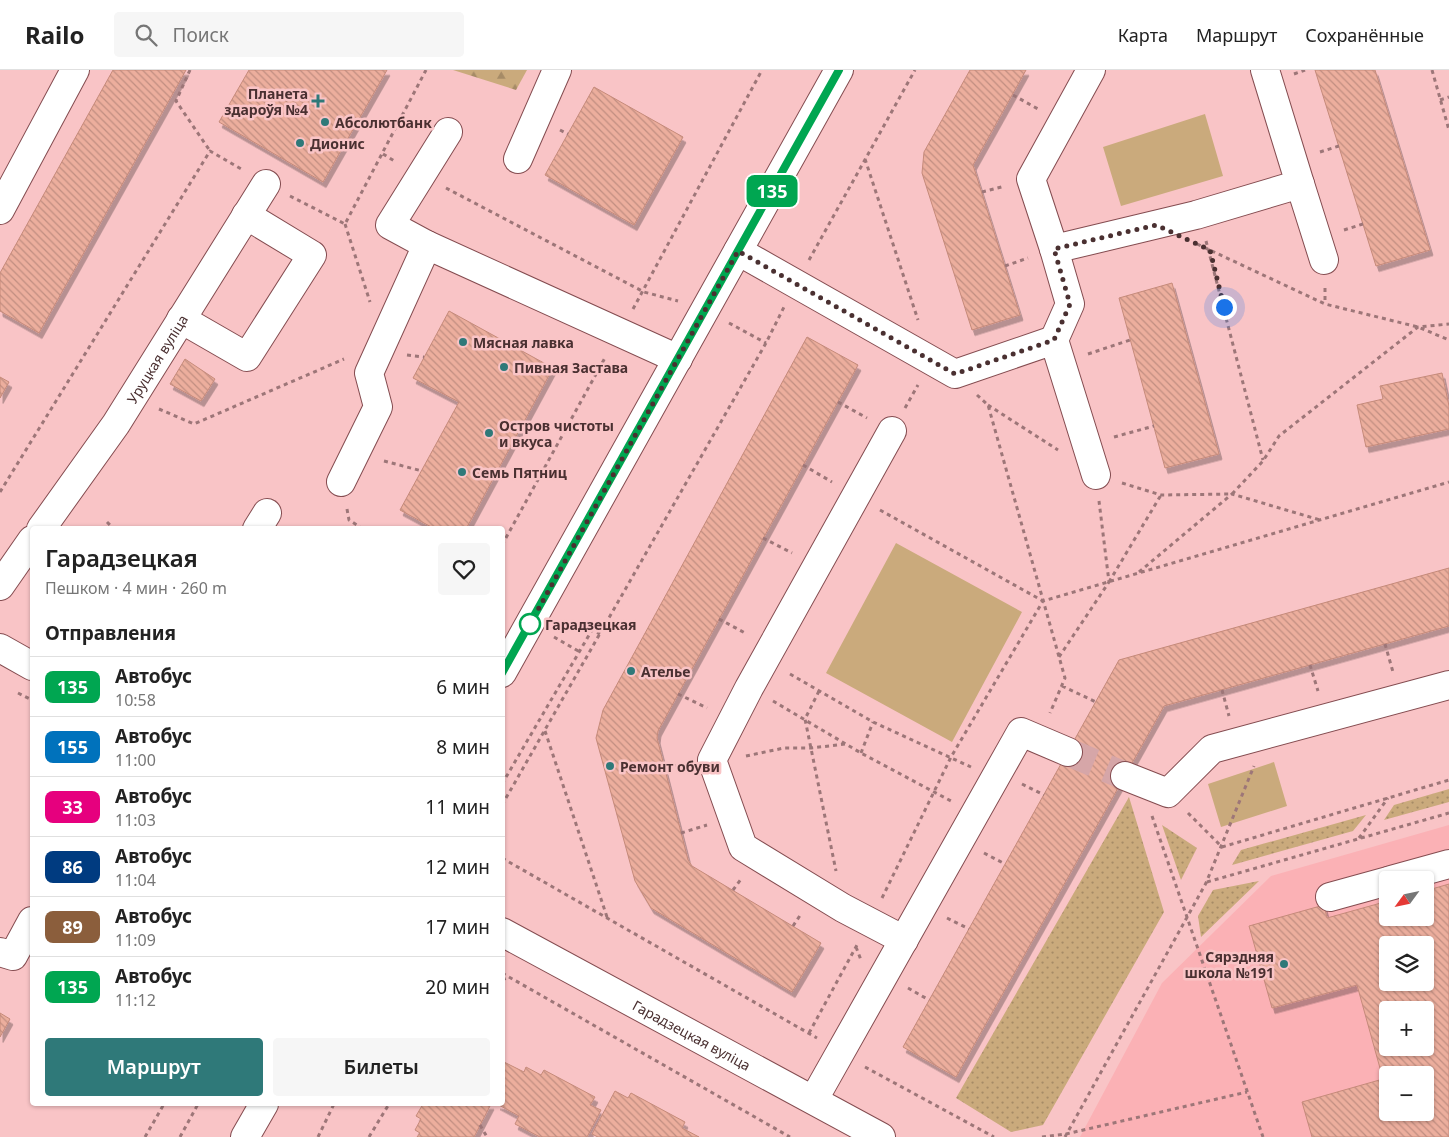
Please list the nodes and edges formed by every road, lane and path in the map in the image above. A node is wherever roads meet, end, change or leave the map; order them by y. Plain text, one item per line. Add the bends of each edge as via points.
1 (75, 70) edge
2 (190, 70) edge
3 (426, 70) edge
4 (557, 70) edge
5 (839, 70) edge
6 (914, 70) edge
7 (1091, 70) edge
8 (1265, 70) edge
9 (1432, 70) edge
10 (1449, 97) edge
11 (1440, 100) junction
12 (1449, 130) edge
13 (448, 132) dead end
14 (210, 151) dead end
15 (383, 154) dead end
16 (518, 159) dead end
17 (865, 159) junction
18 (421, 175) junction
19 (266, 184) dead end
20 (1300, 184) junction
21 (1, 207) edge
22 (246, 215) junction
23 (1196, 215) junction
24 (346, 224) dead end
25 (1156, 225) junction
26 (427, 245) junction
27 (1054, 249) junction
28 (1210, 250) junction
29 (738, 251) junction
30 (1324, 260) dead end
31 (796, 283) junction
32 (644, 292) dead end
33 (181, 319) junction
34 (1449, 324) edge
35 (1418, 328) junction
36 (1130, 340) dead end
37 (1449, 340) edge
38 (382, 342) junction
39 (1057, 352) junction
40 (678, 359) junction
41 (932, 361) junction
42 (955, 374) junction
43 (132, 398) junction
44 (838, 402) dead end
45 (988, 405) junction
46 (1154, 426) dead end
47 (892, 431) junction
48 (1087, 445) junction
49 (356, 453) junction
50 (1263, 460) junction
51 (422, 471) dead end
52 (1096, 475) junction
53 (342, 482) dead end
54 (1449, 482) edge
55 (1232, 494) junction
56 (1161, 495) junction
57 (856, 496) junction
58 (1321, 520) junction
59 (107, 522) dead end
60 (43, 526) edge
61 (111, 526) edge
62 (30, 543) edge
63 (1138, 573) junction
64 (1109, 582) junction
65 (0, 586) edge
66 (1043, 601) junction
67 (600, 634) junction
68 (0, 648) edge
69 (1059, 657) junction
70 (765, 660) junction
71 (30, 665) edge
72 (505, 668) edge
73 (1449, 685) edge
74 (1062, 686) junction
75 (749, 688) junction
76 (819, 690) junction
77 (1096, 702) dead end
78 (805, 719) junction
79 (873, 722) junction
80 (545, 730) junction
81 (1267, 735) junction
82 (1039, 740) junction
83 (846, 744) junction
84 (811, 748) junction
85 (1068, 752) tunnel mouth
86 (861, 753) junction
87 (951, 757) junction
88 (712, 760) junction
89 (505, 779) edge
90 (995, 779) junction
91 (1132, 779) joint
92 (1449, 780) edge
93 (1168, 793) junction
94 (935, 794) junction
95 (1388, 798) junction
96 (505, 800) edge
97 (976, 813) junction
98 (1449, 813) edge
99 (1359, 838) junction
100 (1222, 847) junction
101 (505, 860) edge
102 (1449, 864) edge
103 (1423, 871) edge
104 (1206, 883) junction
105 (1379, 883) edge
106 (1330, 897) dead end
107 (843, 908) junction
108 (607, 918) junction
109 (1187, 918) junction
110 (870, 922) junction
111 (30, 926) edge
112 (505, 934) edge
113 (904, 940) junction
114 (856, 947) junction
115 (0, 952) edge
116 (505, 974) edge
117 (510, 977) junction
118 (505, 979) edge
119 (875, 993) junction
120 (809, 1032) junction
121 (841, 1054) junction
122 (1247, 1092) junction
123 (814, 1099) junction
124 (163, 1106) edge
125 (197, 1106) edge
126 (263, 1106) edge
127 (333, 1106) edge
128 (388, 1106) edge
129 (480, 1125) dead end
130 (1066, 1136) edge
131 (145, 1137) edge
132 (180, 1137) edge
133 (245, 1137) edge
134 (318, 1137) edge
135 (370, 1137) edge
136 (487, 1137) edge
137 (790, 1137) edge
138 (881, 1137) edge
139 (994, 1137) edge
140 (1042, 1137) edge
141 (1262, 1137) edge

1 - 21 street
2 - 14 path via 176,101
3 - 15 path
4 - 16 street
5 - 29 street
6 - 17 path
7 - 27 street via 1031,179
8 - 20 street
9 - 11 path
10 - 11 path
11 - 12 path
13 - 18 street
17 - 31 path
17 - 41 path
18 - 26 street via 390,225
18 - 32 path
19 - 22 street, Уруцкая вуліца
20 - 23 street
20 - 30 street
22 - 33 street, Уруцкая вуліца
22 - 33 street via 312,255 247,357
23 - 25 street
23 - 28 path
24 - 38 path
25 - 27 street
25 - 28 path
26 - 38 street
26 - 40 street
27 - 39 street via 1070,304
28 - 35 path via 1325,304
28 - 50 path
29 - 31 street
29 - 40 street
31 - 41 street
31 - 67 path via 766,343
33 - 43 street, Уруцкая вуліца
34 - 35 path
35 - 37 path
35 - 50 path via 1279,436
36 - 39 path
38 - 43 path via 194,424
38 - 49 street via 369,373 378,407
39 - 42 street
39 - 48 street
40 - 72 street
41 - 42 street
41 - 47 path
42 - 45 path
43 - 60 street, Уруцкая вуліца
44 - 47 path
45 - 52 path
45 - 66 path
46 - 48 path
47 - 57 street
48 - 52 street
49 - 51 path
49 - 53 street
50 - 55 path
52 - 56 path
52 - 64 path
54 - 58 path
55 - 56 path
55 - 58 path
55 - 63 path
56 - 64 path
57 - 66 path
57 - 70 street
58 - 63 path
59 - 61 path
62 - 65 street
63 - 64 path
64 - 66 path
64 - 69 path
66 - 69 path
66 - 87 path
67 - 80 path
67 - 89 path via 592,630
68 - 71 street
69 - 74 path via 1065,678
70 - 75 street
70 - 76 path
73 - 81 street
74 - 77 path
74 - 82 path
75 - 78 path
75 - 88 street
76 - 78 path
76 - 79 path
78 - 83 path
78 - 84 path
79 - 86 path
79 - 87 path
80 - 96 path
80 - 108 path
81 - 93 street via 1212,749
81 - 100 path
82 - 85 street
82 - 90 street via 1021,732
83 - 84 path
83 - 86 path
84 - 88 path via 784,748
84 - 107 path
86 - 94 path
87 - 90 path
87 - 94 path
88 - 107 street via 743,847
90 - 97 street
91 - 93 street
91 - 109 path
92 - 95 path
93 - 100 path
94 - 97 path
94 - 110 path
95 - 99 path
95 - 100 path
97 - 113 street
98 - 99 path
99 - 104 path
100 - 104 path
101 - 108 path
102 - 103 street
104 - 109 path
105 - 106 street
107 - 110 street
107 - 114 path
108 - 120 path
109 - 122 path
109 - 130 path
110 - 113 street
110 - 114 path
111 - 115 street via 13,956
112 - 123 street, Гарадзецкая вуліца
113 - 119 street
114 - 119 path
114 - 120 path
116 - 117 path
117 - 118 path
117 - 137 path
119 - 121 street
120 - 121 path
121 - 123 street
121 - 139 path
122 - 130 path
122 - 141 path
123 - 138 street, Гарадзецкая вуліца
124 - 131 path
125 - 132 path
126 - 133 street
127 - 134 path
128 - 135 path
129 - 136 path
130 - 140 path

